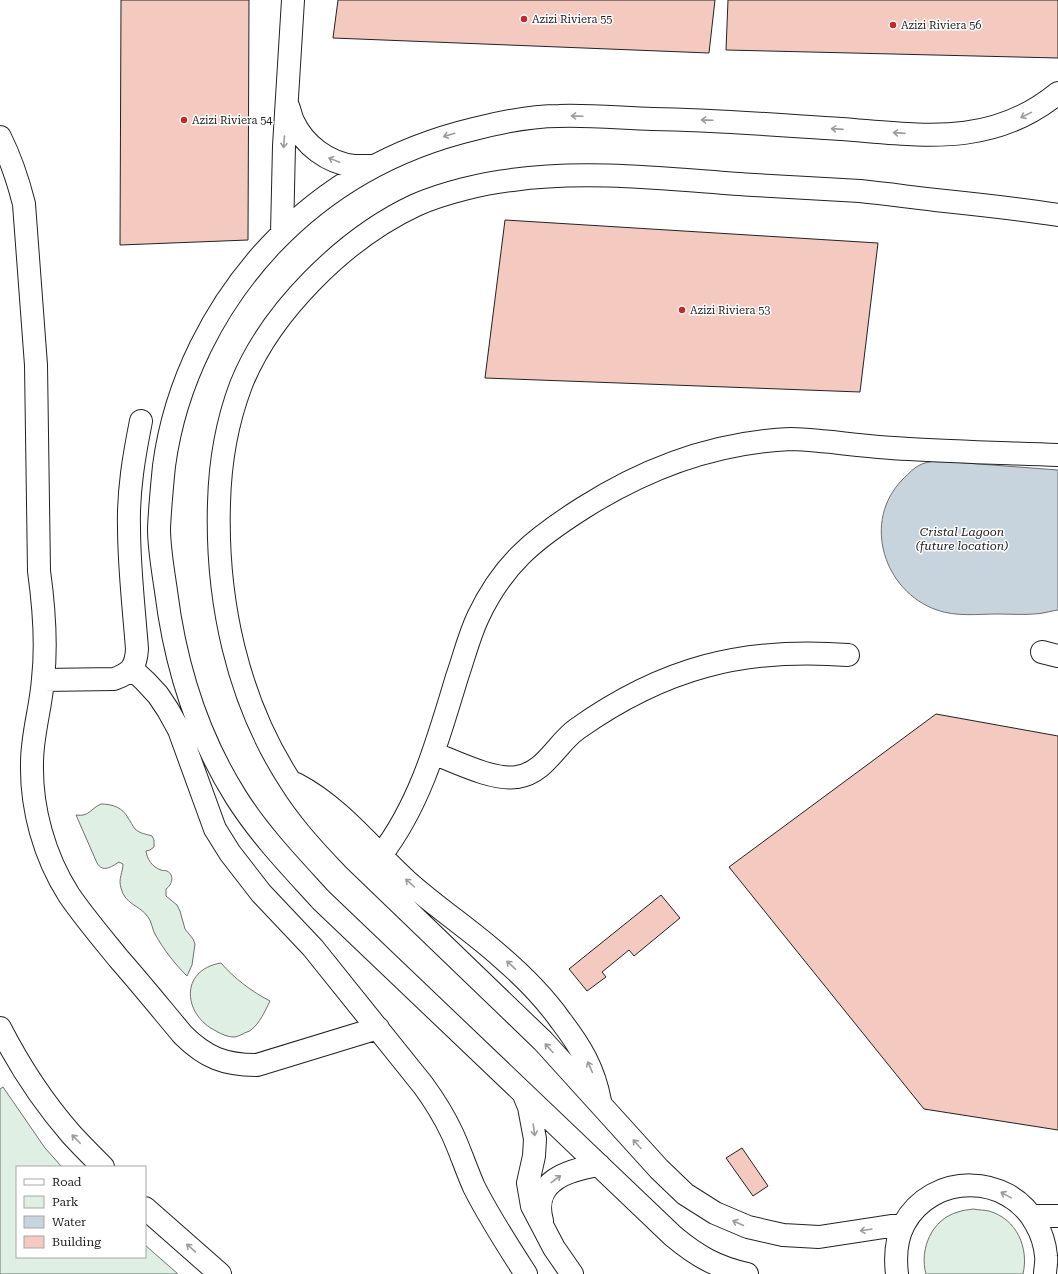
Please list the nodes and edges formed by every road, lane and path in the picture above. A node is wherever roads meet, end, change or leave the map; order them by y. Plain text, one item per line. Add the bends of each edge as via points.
1 (293, 0) edge
2 (1058, 93) edge
3 (287, 103) junction
4 (0, 137) edge
5 (373, 166) junction
6 (1058, 215) edge
7 (282, 233) junction
8 (141, 421) dead end
9 (1058, 455) edge
10 (848, 655) dead end
11 (132, 669) junction
12 (43, 680) junction
13 (433, 753) junction
14 (290, 781) junction
15 (381, 855) junction
16 (437, 907) junction
17 (450, 950) junction
18 (0, 1028) edge
19 (378, 1028) junction
20 (522, 1093) junction
21 (601, 1104) junction
22 (599, 1165) junction
23 (102, 1166) edge
24 (146, 1209) edge
25 (1032, 1216) junction
26 (1058, 1216) edge
27 (904, 1224) junction
28 (543, 1226) junction
29 (220, 1274) edge
30 (526, 1274) edge
31 (572, 1274) edge
32 (747, 1274) edge
33 (897, 1274) edge
34 (1045, 1274) edge

1 - 3 main road
2 -> 5 main road via 1032,112 1005,125 958,134 921,135 726,121 557,116 520,119 412,147
5 -> 3 main road via 353,166 334,161 317,152 303,138 293,122
3 -> 7 main road
4 - 12 main road via 24,204 36,365 39,571 45,650
5 - 7 main road via 310,208
6 - 14 main road via 863,192 617,176 546,176 476,186 418,205 387,221 356,242 302,291 260,350 242,382 231,416 224,454 218,531 220,570 233,646 258,720 273,753
7 - 20 main road via 256,260 209,330 176,406 167,447 159,530 162,569 168,609 187,688 200,726 217,763 237,798 277,852 321,900
8 - 11 main road via 130,491 129,527 137,649
9 - 13 main road via 908,449 793,439 723,447 639,476 600,497 535,541 500,579 477,619
10 - 13 main road via 783,653 718,662 681,673 657,682 599,713 572,732 542,766 517,777 490,775
11 - 12 main road via 124,676 114,679
11 - 19 main road via 158,695 179,730 215,829 230,854 313,948
12 - 19 main road via 33,738 32,790 43,840 68,894 183,1035 195,1047 214,1058 240,1065 257,1065
13 - 15 main road via 405,821
14 - 15 main road via 323,800
14 - 17 main road via 328,832
16 -> 15 main road
16 - 17 main road via 444,921
21 -> 16 main road via 593,1073 584,1054 550,1006 501,956
21 -> 17 main road via 543,1041
23 -> 18 main road via 70,1133 37,1090
19 - 30 main road via 438,1106 474,1186
20 - 22 main road
20 -> 28 main road via 529,1107 535,1139 528,1183 529,1195
27 -> 21 main road via 819,1237 783,1236 748,1227 715,1213 686,1194 659,1169
28 -> 22 main road via 541,1203 544,1192 551,1182 565,1173
22 - 32 main road via 691,1251 712,1263
29 -> 24 main road
25 - 26 main road
25 -> 27 main road via 1003,1192 985,1186 966,1185 930,1197
25 - 34 main road via 1042,1235 1046,1256
27 - 33 main road via 898,1241
28 - 31 main road

